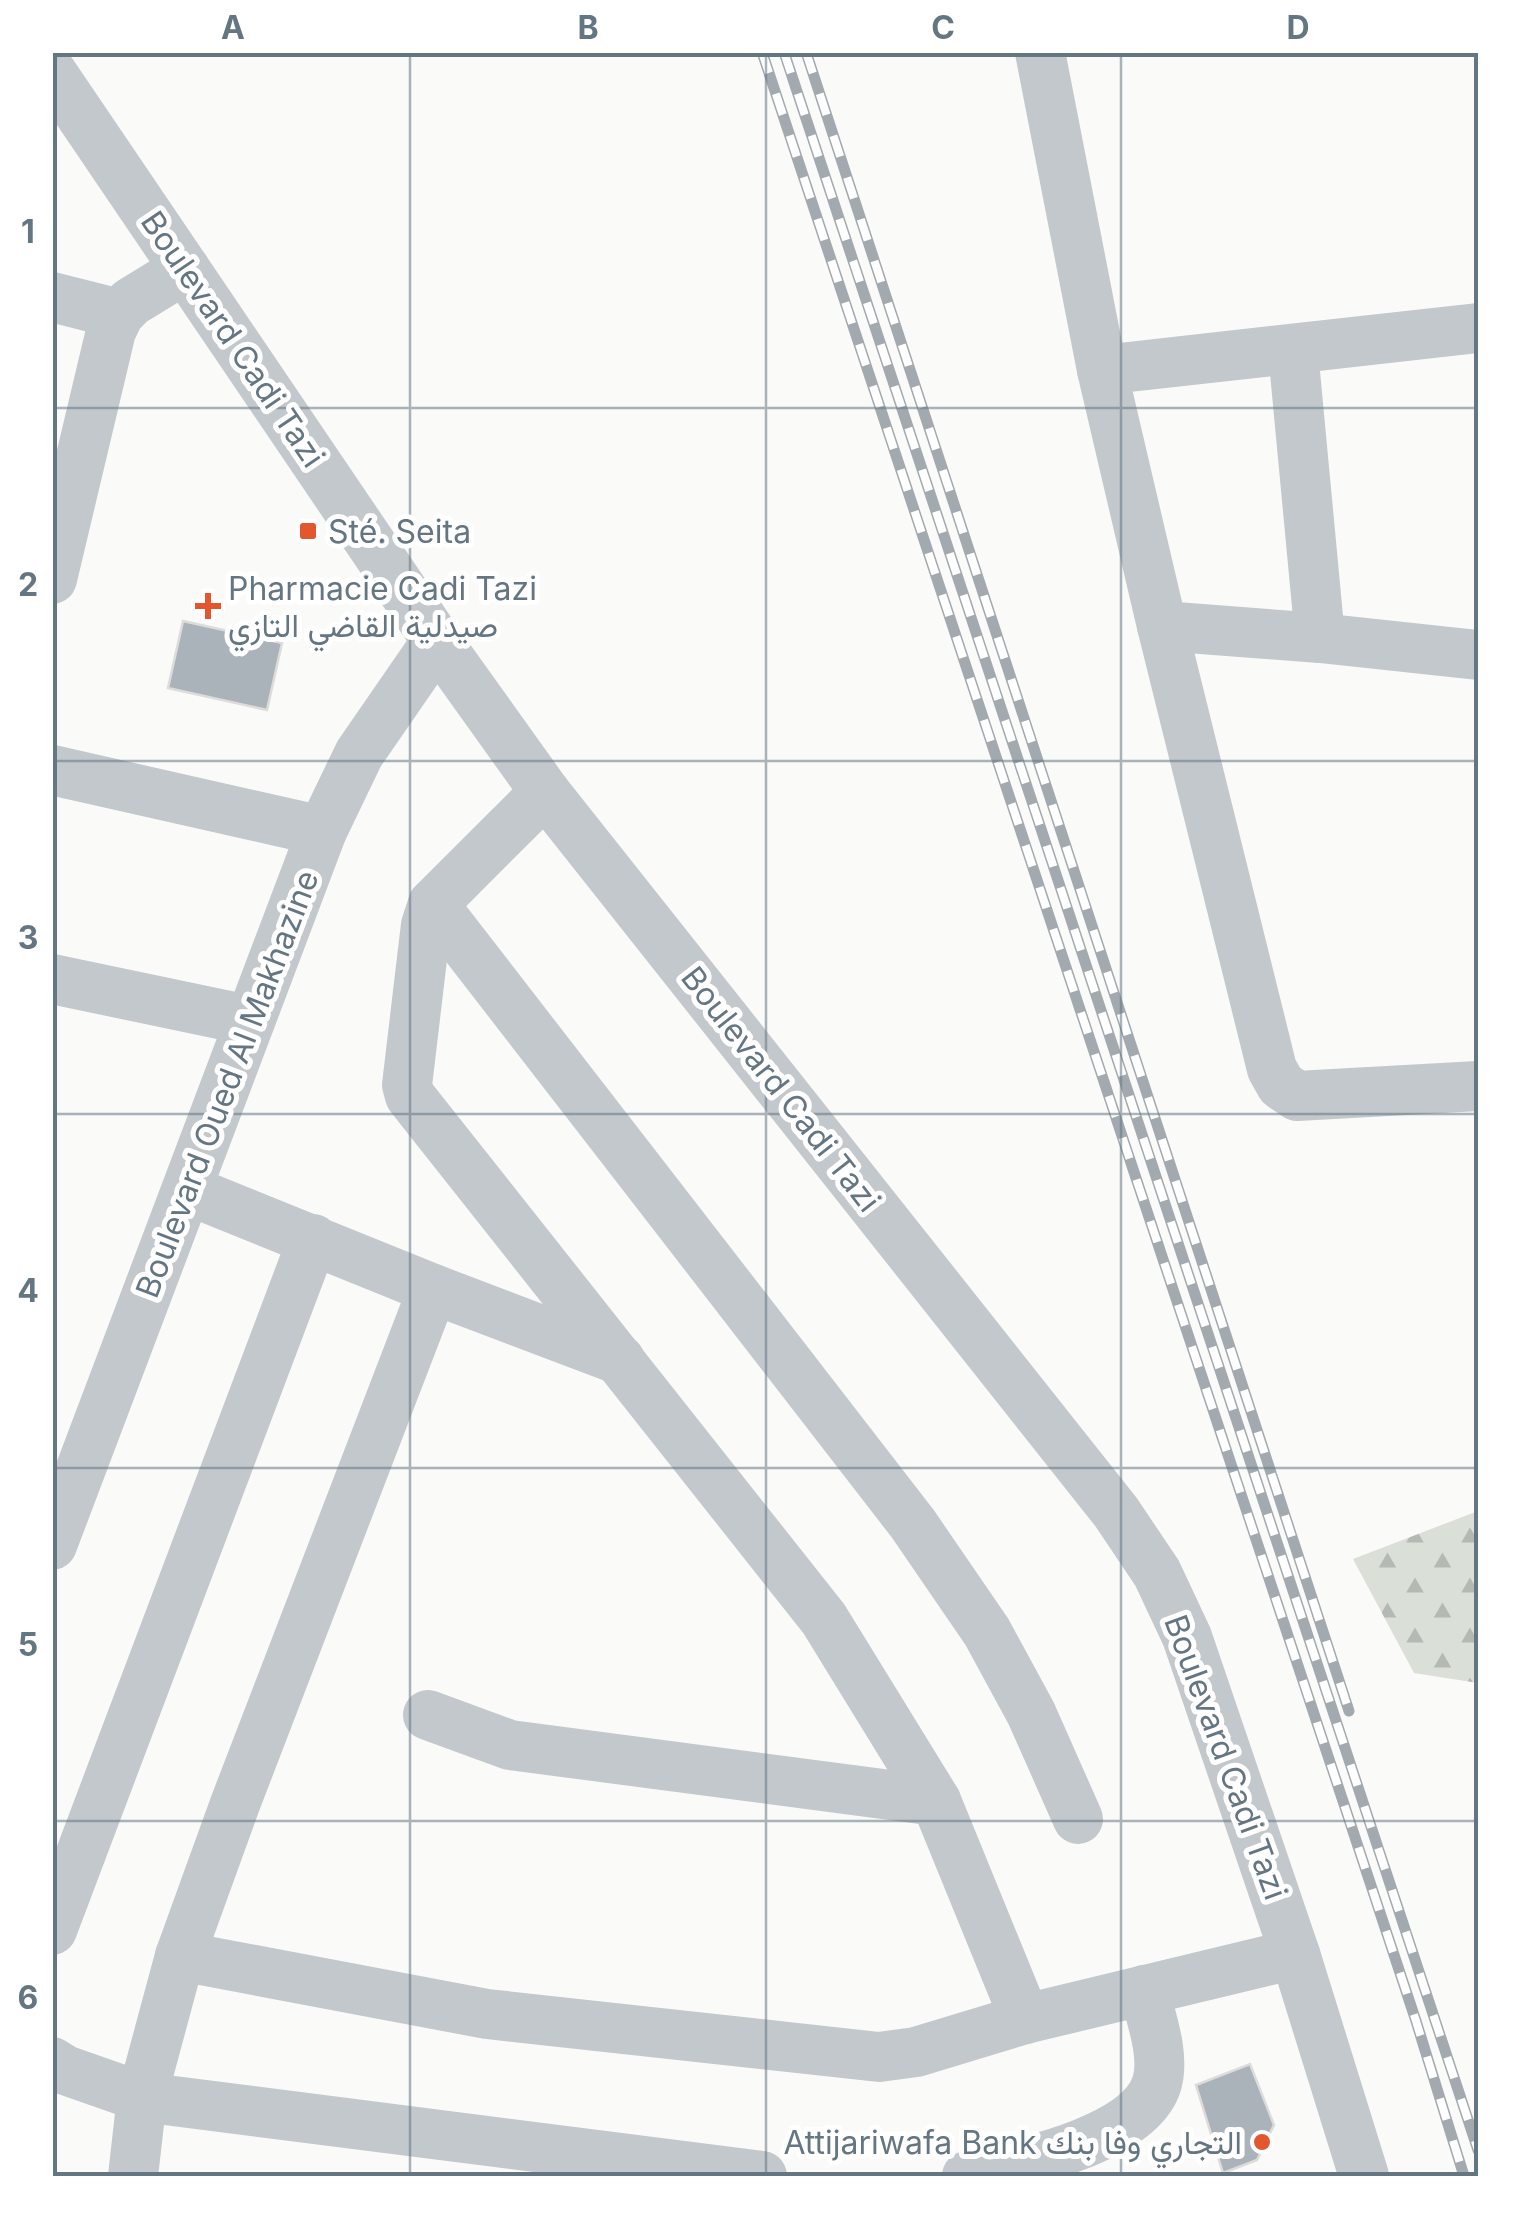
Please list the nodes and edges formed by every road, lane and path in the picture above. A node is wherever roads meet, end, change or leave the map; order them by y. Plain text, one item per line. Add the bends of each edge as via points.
1 (1040, 52) edge
2 (52, 72) edge
3 (185, 269) junction
4 (52, 297) edge
5 (118, 314) junction
6 (1478, 328) edge
7 (1293, 351) junction
8 (1102, 370) junction
9 (52, 579) edge
10 (1162, 626) junction
11 (1320, 638) junction
12 (437, 640) junction
13 (1478, 656) edge
14 (52, 770) edge
15 (545, 792) junction
16 (322, 831) junction
17 (433, 904) junction
18 (52, 978) edge
19 (248, 1020) junction
20 (1478, 1086) edge
21 (188, 1190) junction
22 (313, 1240) junction
23 (433, 1289) junction
24 (622, 1361) junction
25 (62, 1494) edge
26 (52, 1545) edge
27 (428, 1716) dead end
28 (936, 1801) junction
29 (1078, 1819) dead end
30 (52, 1930) edge
31 (1295, 1954) junction
32 (180, 1956) junction
33 (1144, 1990) junction
34 (1025, 2019) junction
35 (52, 2062) edge
36 (142, 2097) junction
37 (133, 2176) edge
38 (762, 2176) edge
39 (967, 2176) edge
40 (1364, 2176) edge

1 - 8 street
2 - 3 street, Boulevard Cadi Tazi
3 - 5 street
3 - 12 street, Boulevard Cadi Tazi
4 - 5 street
5 - 9 street
6 - 7 street
7 - 8 street
7 - 11 street
8 - 10 street
10 - 11 street
10 - 20 street via 1272,1069 1282,1085 1297,1096
11 - 13 street
12 - 15 street, Boulevard Cadi Tazi
12 - 16 street, Boulevard Oued Al Makhazine via 359,754
14 - 16 street
15 - 17 street
15 - 31 street, Boulevard Cadi Tazi via 1104,1496 1157,1573 1186,1637
16 - 19 street, Boulevard Oued Al Makhazine
17 - 24 street via 410,1096
17 - 29 street via 912,1524 987,1632
18 - 19 street
19 - 21 street, Boulevard Oued Al Makhazine
21 - 22 street
21 - 25 street, Boulevard Oued Al Makhazine
22 - 23 street
22 - 30 street
23 - 24 street
23 - 32 street
24 - 28 street via 824,1619
25 - 26 street, Boulevard Oued Al Makhazine
27 - 28 street via 510,1745
28 - 34 street
31 - 33 street
31 - 40 street, Boulevard Cadi Tazi
32 - 34 street via 488,2014 879,2057
32 - 36 street
33 - 34 street
33 - 39 street via 1158,2048 1158,2080 1148,2102 1085,2144
35 - 36 street
36 - 37 street
36 - 38 street

